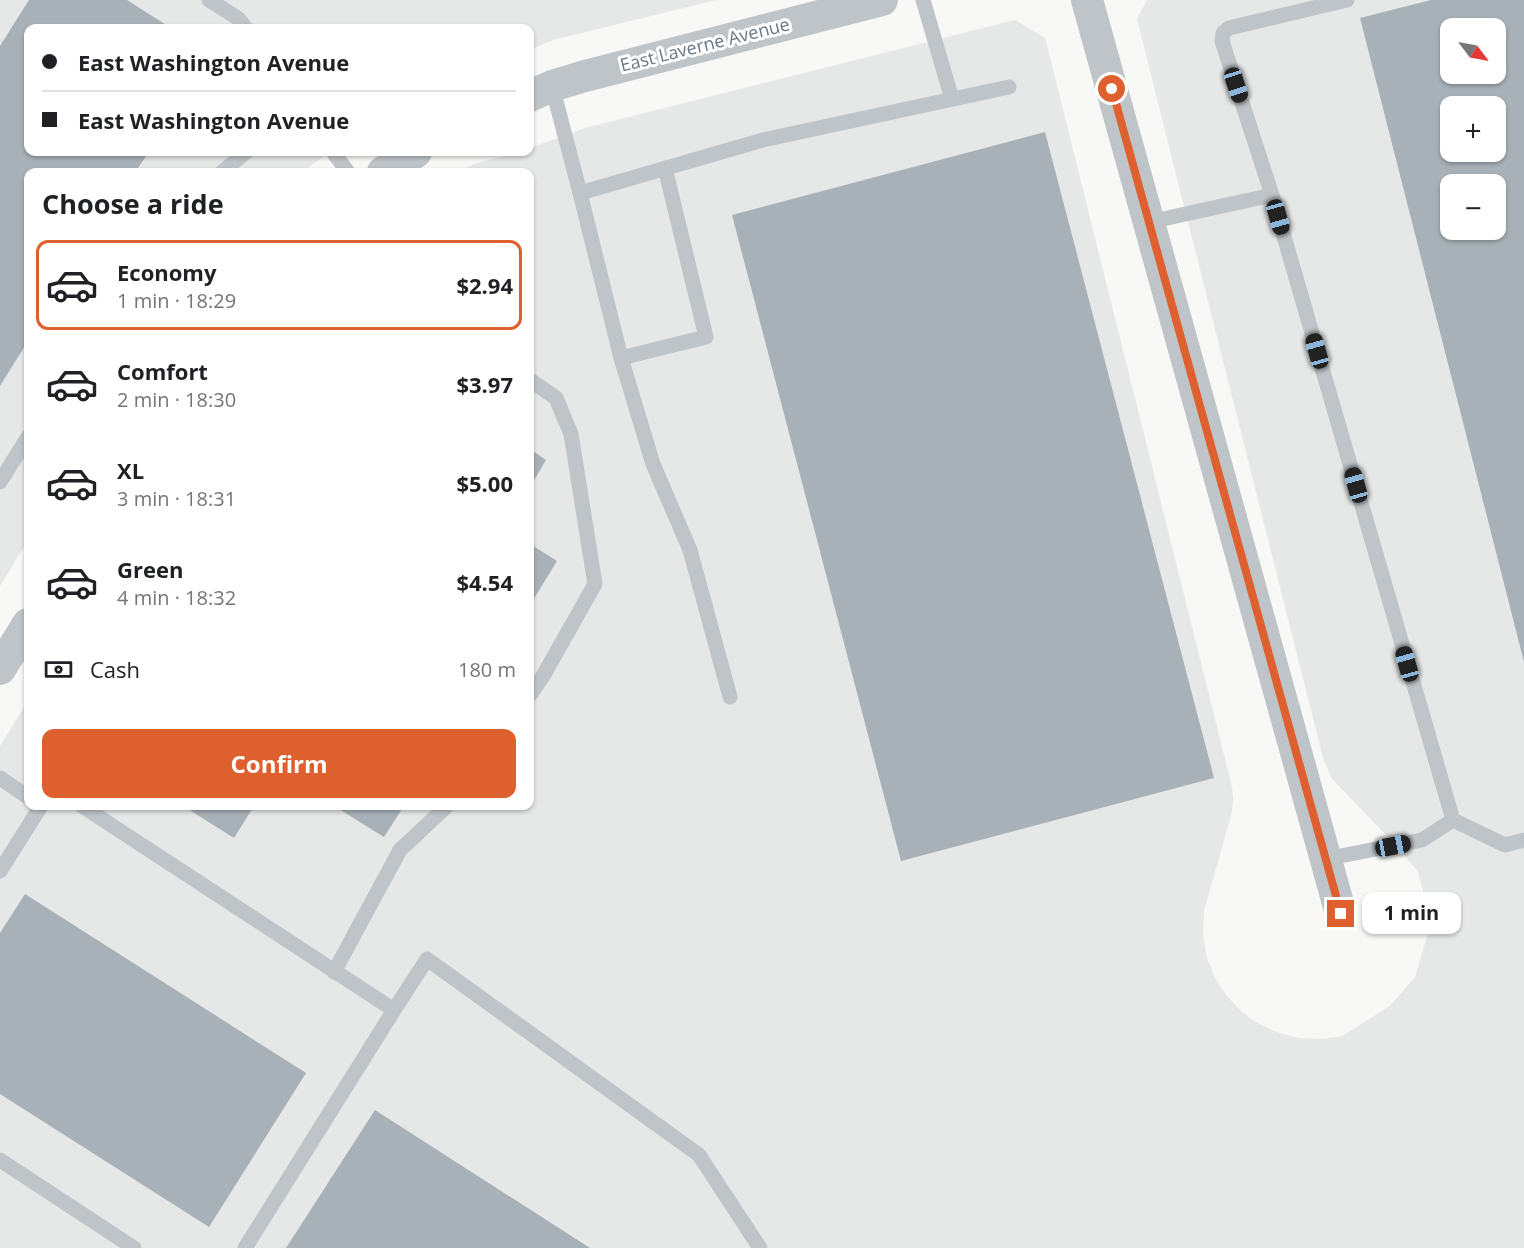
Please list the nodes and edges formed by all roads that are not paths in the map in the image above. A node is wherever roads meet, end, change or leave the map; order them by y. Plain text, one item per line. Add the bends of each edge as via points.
1 (209, 0) edge
2 (882, 0) edge
3 (923, 0) edge
4 (1087, 0) edge
5 (1347, 0) edge
6 (243, 24) edge
7 (1009, 87) dead end
8 (541, 91) edge
9 (952, 99) junction
10 (241, 156) edge
11 (227, 168) edge
12 (665, 168) junction
13 (579, 193) junction
14 (1272, 195) junction
15 (1149, 222) junction
16 (621, 358) junction
17 (534, 383) edge
18 (24, 443) edge
19 (0, 482) edge
20 (24, 630) edge
21 (1, 666) edge
22 (534, 689) edge
23 (730, 697) dead end
24 (0, 778) edge
25 (24, 794) edge
26 (38, 810) edge
27 (88, 810) edge
28 (443, 810) edge
29 (1453, 820) junction
30 (1524, 840) edge
31 (1325, 859) junction
32 (0, 871) edge
33 (1341, 914) dead end
34 (334, 972) junction
35 (394, 1011) junction
36 (0, 1160) edge
37 (134, 1248) edge
38 (245, 1248) edge
39 (760, 1248) edge

1 - 6 lane
2 - 8 street, East Laverne Avenue via 585,76
3 - 9 lane
4 - 15 street
5 - 14 lane via 1229,28 1223,33 1222,41
7 - 9 lane
8 - 13 lane
9 - 12 lane via 764,140
10 - 11 lane
12 - 13 lane
12 - 16 lane via 706,337
13 - 16 lane
14 - 15 lane
14 - 29 lane
15 - 31 street
16 - 23 lane via 652,464 690,550
17 - 22 lane via 556,398 571,434 595,584
18 - 19 lane
20 - 21 street
24 - 25 lane
26 - 32 lane
27 - 34 lane
28 - 34 lane via 400,850
29 - 30 lane via 1504,844
29 - 31 lane via 1422,840
31 - 33 street
34 - 35 lane
35 - 38 lane
35 - 39 lane via 427,959 699,1155
36 - 37 lane

